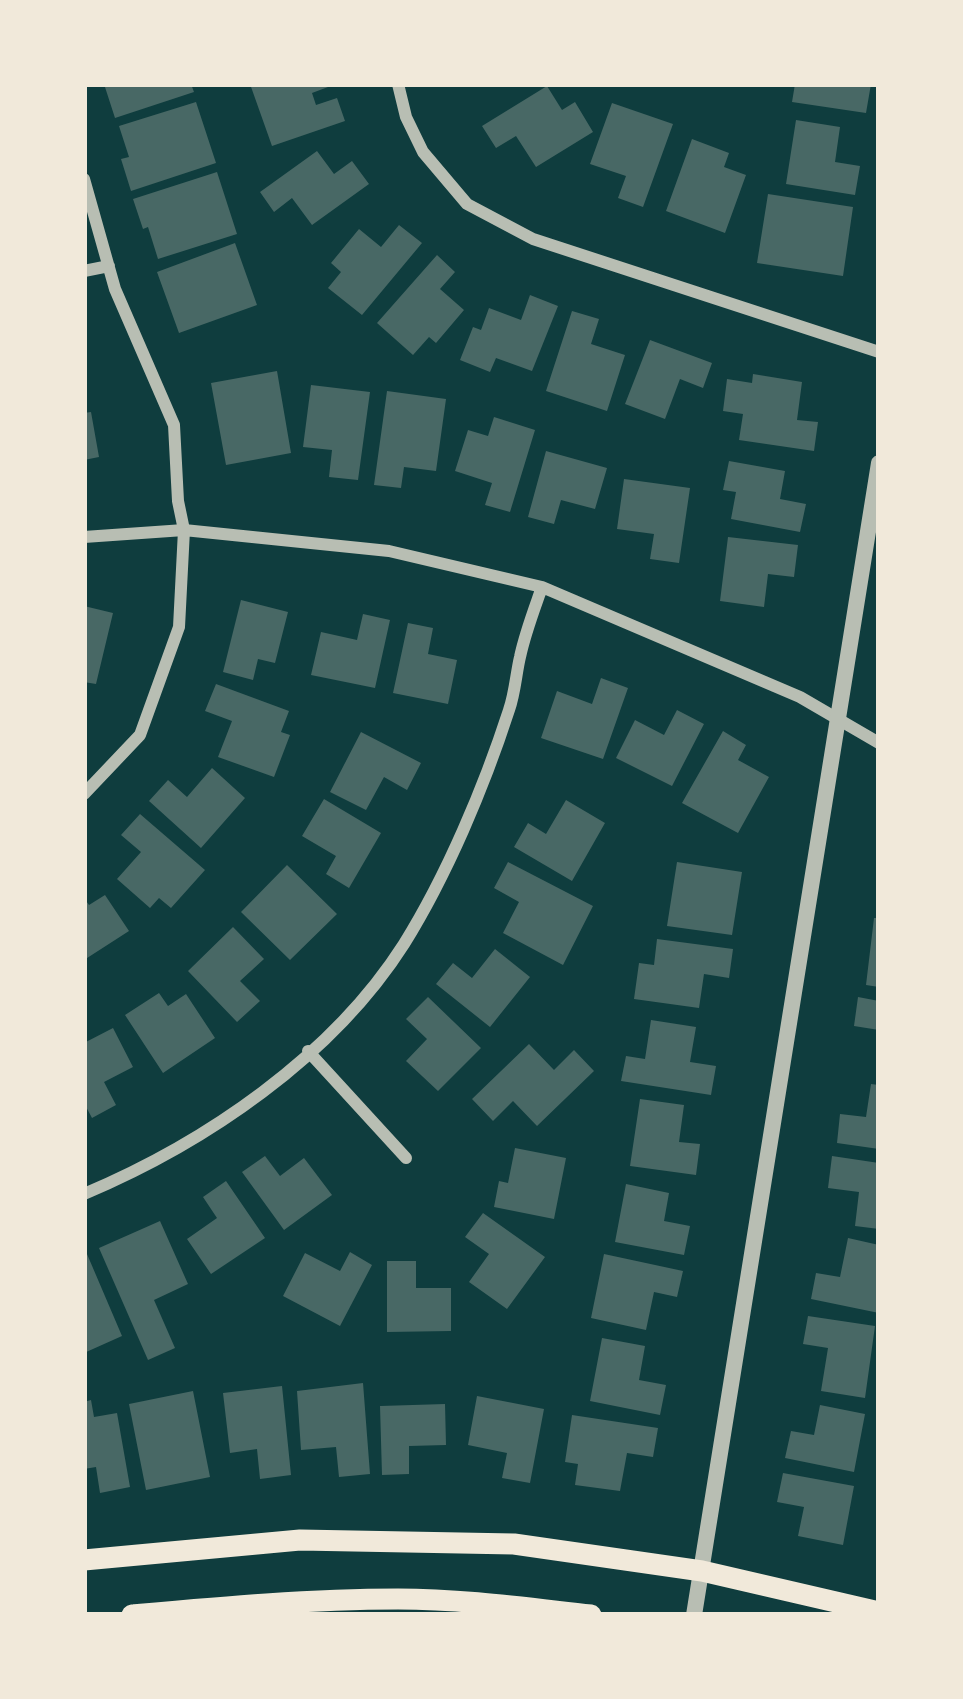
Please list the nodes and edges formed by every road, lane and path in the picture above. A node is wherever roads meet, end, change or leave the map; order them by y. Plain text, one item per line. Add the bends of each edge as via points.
1 (398, 84) edge
2 (84, 179) edge
3 (109, 266) junction
4 (84, 271) edge
5 (879, 352) edge
6 (879, 463) edge
7 (184, 530) junction
8 (84, 537) edge
9 (542, 587) junction
10 (839, 719) junction
11 (879, 743) edge
12 (84, 794) edge
13 (308, 1051) junction
14 (406, 1158) dead end
15 (84, 1194) edge
16 (84, 1560) edge
17 (702, 1570) junction
18 (879, 1612) edge
19 (133, 1615) edge
20 (591, 1615) edge
21 (694, 1615) edge

1 - 5 street via 423,152 467,204 533,239
2 - 3 street
3 - 4 street
3 - 7 street via 174,425
6 - 10 street
7 - 8 street
7 - 9 street via 389,551
7 - 12 street via 179,627 140,735
9 - 10 street
9 - 13 street via 511,706 467,820 404,944 361,1001
10 - 11 street
10 - 17 street
13 - 14 street
13 - 15 street via 194,1139
16 - 17 main road via 324,1540 514,1544
17 - 18 main road
17 - 21 street
19 - 20 main road via 400,1599

